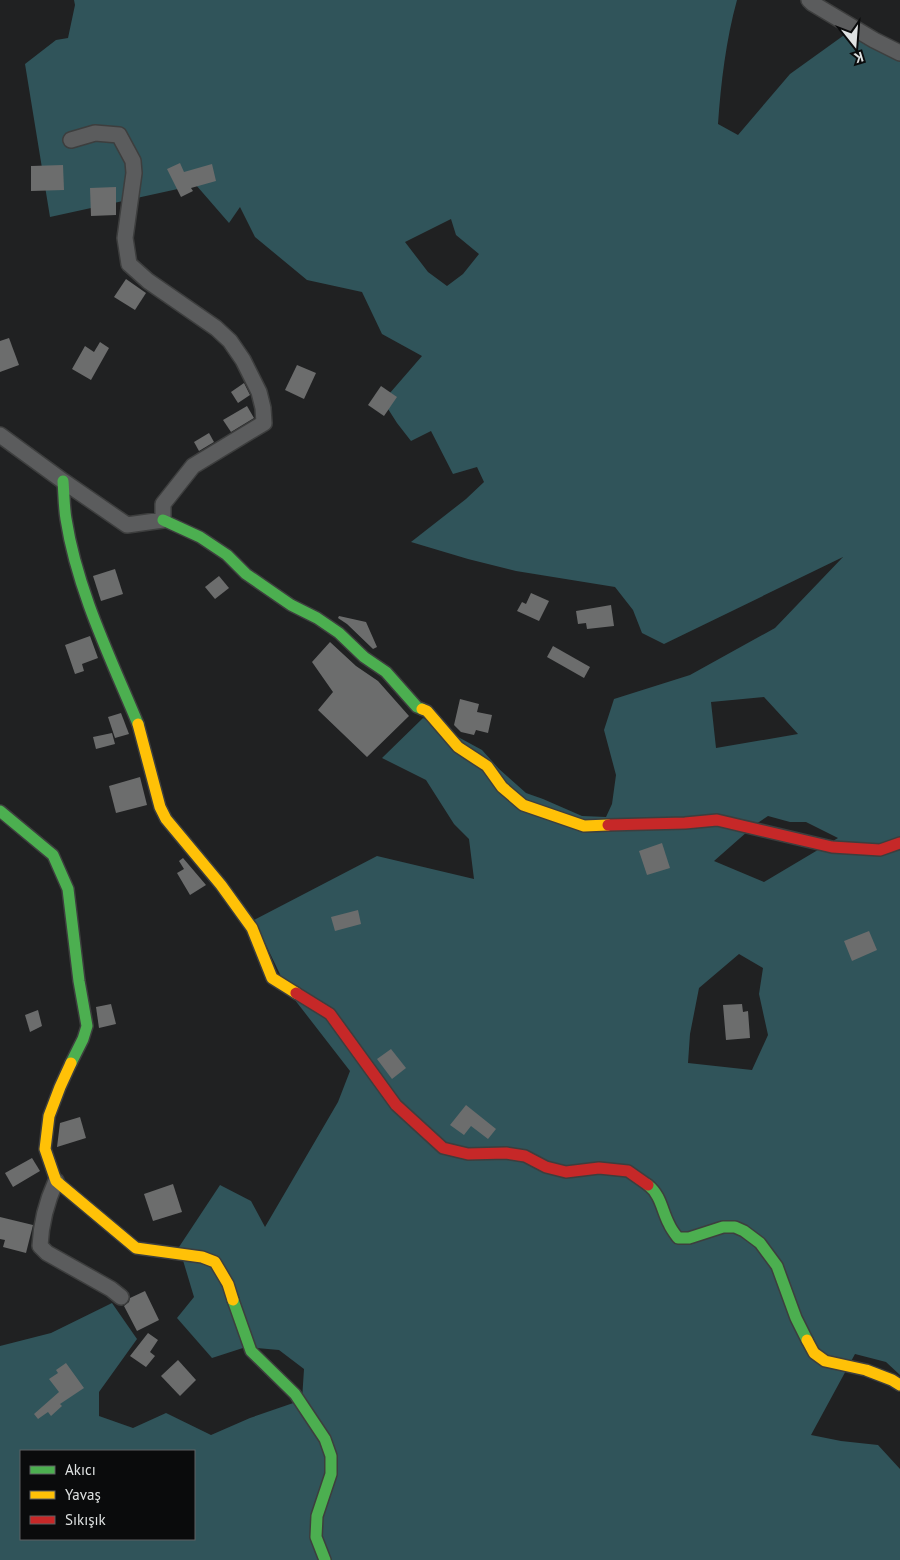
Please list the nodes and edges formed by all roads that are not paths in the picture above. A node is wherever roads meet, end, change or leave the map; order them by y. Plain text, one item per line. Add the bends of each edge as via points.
1 (809, 0) edge
2 (900, 53) edge
3 (71, 140) dead end
4 (0, 435) edge
5 (63, 481) junction
6 (163, 520) junction
7 (0, 811) edge
8 (900, 843) edge
9 (56, 1181) junction
10 (121, 1297) dead end
11 (900, 1385) edge
12 (325, 1560) edge

1 - 2 street
3 - 6 street via 95,133 119,135 134,167 125,238 129,264 230,341 259,392 263,408 264,423 193,466 163,504
4 - 5 street
5 - 6 street via 127,525
5 - 11 street via 66,520 77,567 138,727 160,807 252,928 272,978 330,1014 396,1106 444,1148 468,1154 525,1156 546,1168 566,1172 599,1168 628,1171 652,1188 661,1202 668,1225 678,1238 689,1238 724,1227 744,1231 760,1243 777,1266 796,1318 814,1353 825,1361 866,1370
6 - 8 street via 207,542 291,606 339,633 364,657 386,672 418,707 427,711 458,747 488,766 502,787 523,805 584,826 717,820 832,848 880,850
7 - 9 street via 53,854 68,889 87,1026 50,1116 45,1149
9 - 10 street via 46,1202 40,1246
9 - 12 street via 136,1248 202,1257 215,1262 228,1284 251,1351 295,1394 325,1439 331,1456 331,1474 317,1516 316,1537

